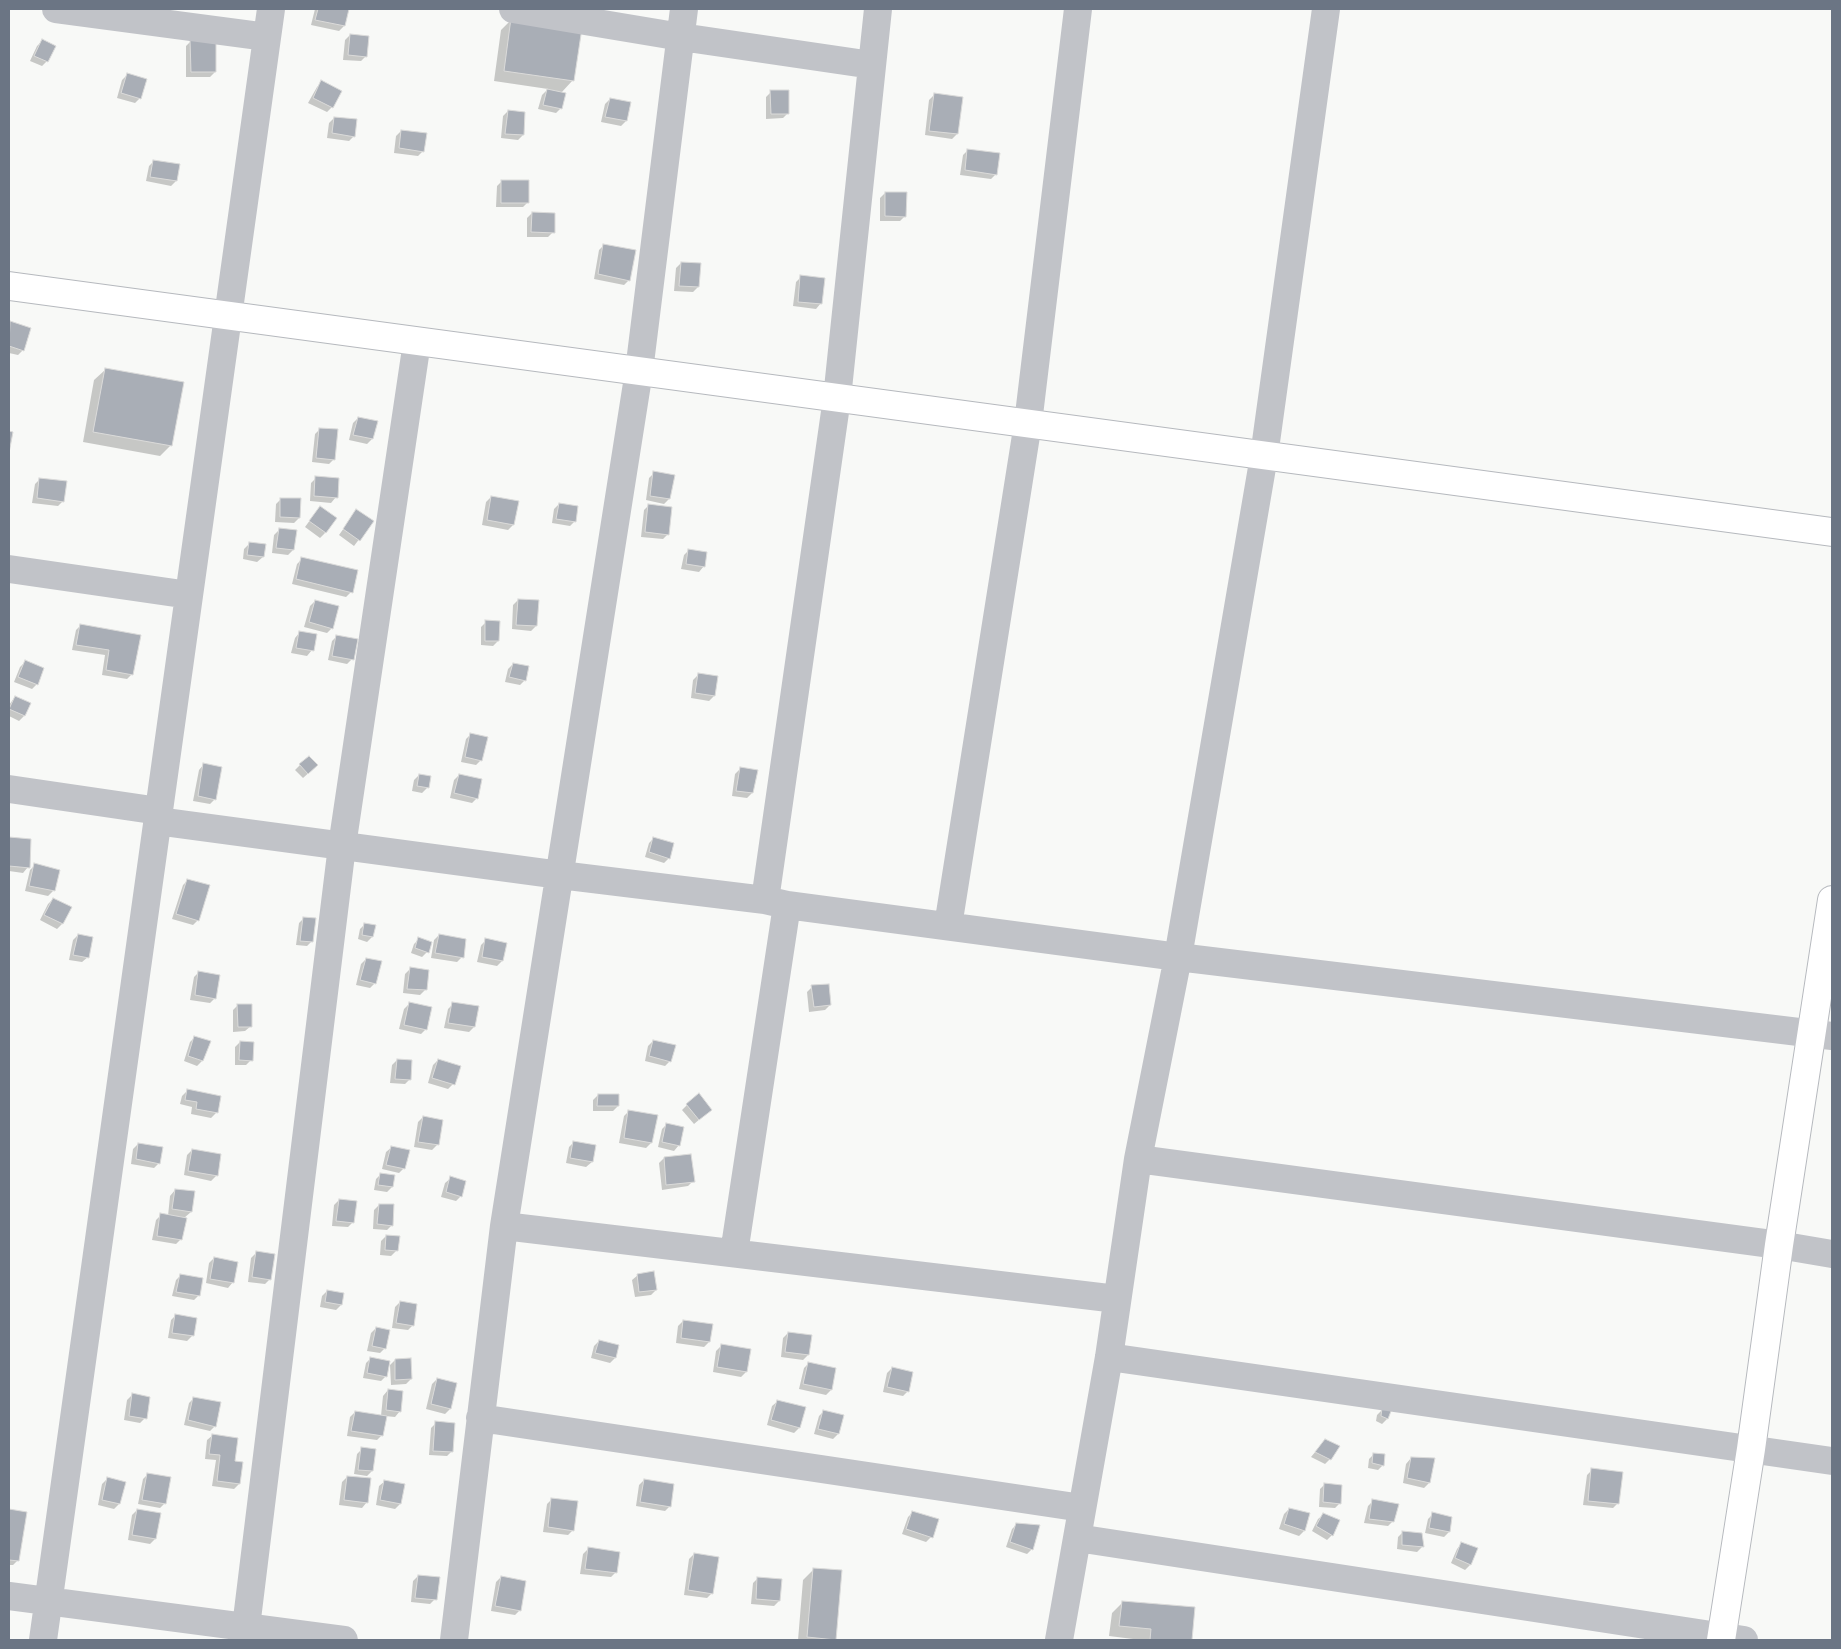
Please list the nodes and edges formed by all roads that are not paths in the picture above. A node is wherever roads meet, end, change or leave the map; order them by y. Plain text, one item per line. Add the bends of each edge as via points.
1 (56, 9) edge
2 (271, 9) edge
3 (513, 9) edge
4 (684, 9) edge
5 (878, 9) edge
6 (1078, 9) edge
7 (1326, 9) edge
8 (267, 37) junction
9 (681, 37) junction
10 (872, 65) junction
11 (9, 286) edge
12 (228, 316) junction
13 (417, 342) junction
14 (639, 371) junction
15 (837, 398) junction
16 (1028, 424) junction
17 (1264, 456) junction
18 (1832, 532) edge
19 (9, 569) edge
20 (189, 595) junction
21 (9, 788) edge
22 (158, 816) junction
23 (342, 846) junction
24 (560, 875) junction
25 (1832, 900) edge
26 (776, 903) junction
27 (948, 926) junction
28 (1178, 957) junction
29 (1822, 1035) edge
30 (1138, 1159) junction
31 (504, 1226) junction
32 (1779, 1245) junction
33 (734, 1253) junction
34 (1832, 1254) edge
35 (1117, 1299) junction
36 (1108, 1357) junction
37 (480, 1418) junction
38 (1751, 1449) junction
39 (1832, 1461) edge
40 (1082, 1508) junction
41 (1077, 1538) junction
42 (9, 1596) edge
43 (49, 1601) junction
44 (246, 1627) junction
45 (1728, 1639) edge
46 (43, 1640) edge
47 (344, 1640) edge
48 (454, 1640) edge
49 (1059, 1640) edge

1 - 8 street
2 - 8 street
3 - 9 street
4 - 9 street
5 - 10 street
6 - 16 street
7 - 17 street
8 - 12 street
9 - 10 street
9 - 14 street
10 - 15 street
11 - 12 street
12 - 13 street
12 - 20 street
13 - 14 street
13 - 23 street
14 - 15 street
14 - 24 street
15 - 16 street
15 - 26 street
16 - 17 street
16 - 27 street
17 - 18 street
17 - 28 street
19 - 20 street
20 - 22 street
21 - 22 street
22 - 23 street
22 - 43 street
23 - 24 street
23 - 44 street
24 - 26 street
24 - 31 street
25 - 29 street
26 - 27 street
26 - 33 street
27 - 28 street
28 - 29 street
28 - 30 street
29 - 32 street
30 - 32 street
30 - 35 street
31 - 33 street
31 - 37 street
32 - 34 street
32 - 38 street
33 - 35 street
35 - 36 street
36 - 38 street
36 - 40 street
37 - 40 street
37 - 48 street
38 - 39 street
38 - 45 street
40 - 41 street
41 - 45 street
41 - 49 street
42 - 43 street
43 - 44 street
43 - 46 street
44 - 47 street

